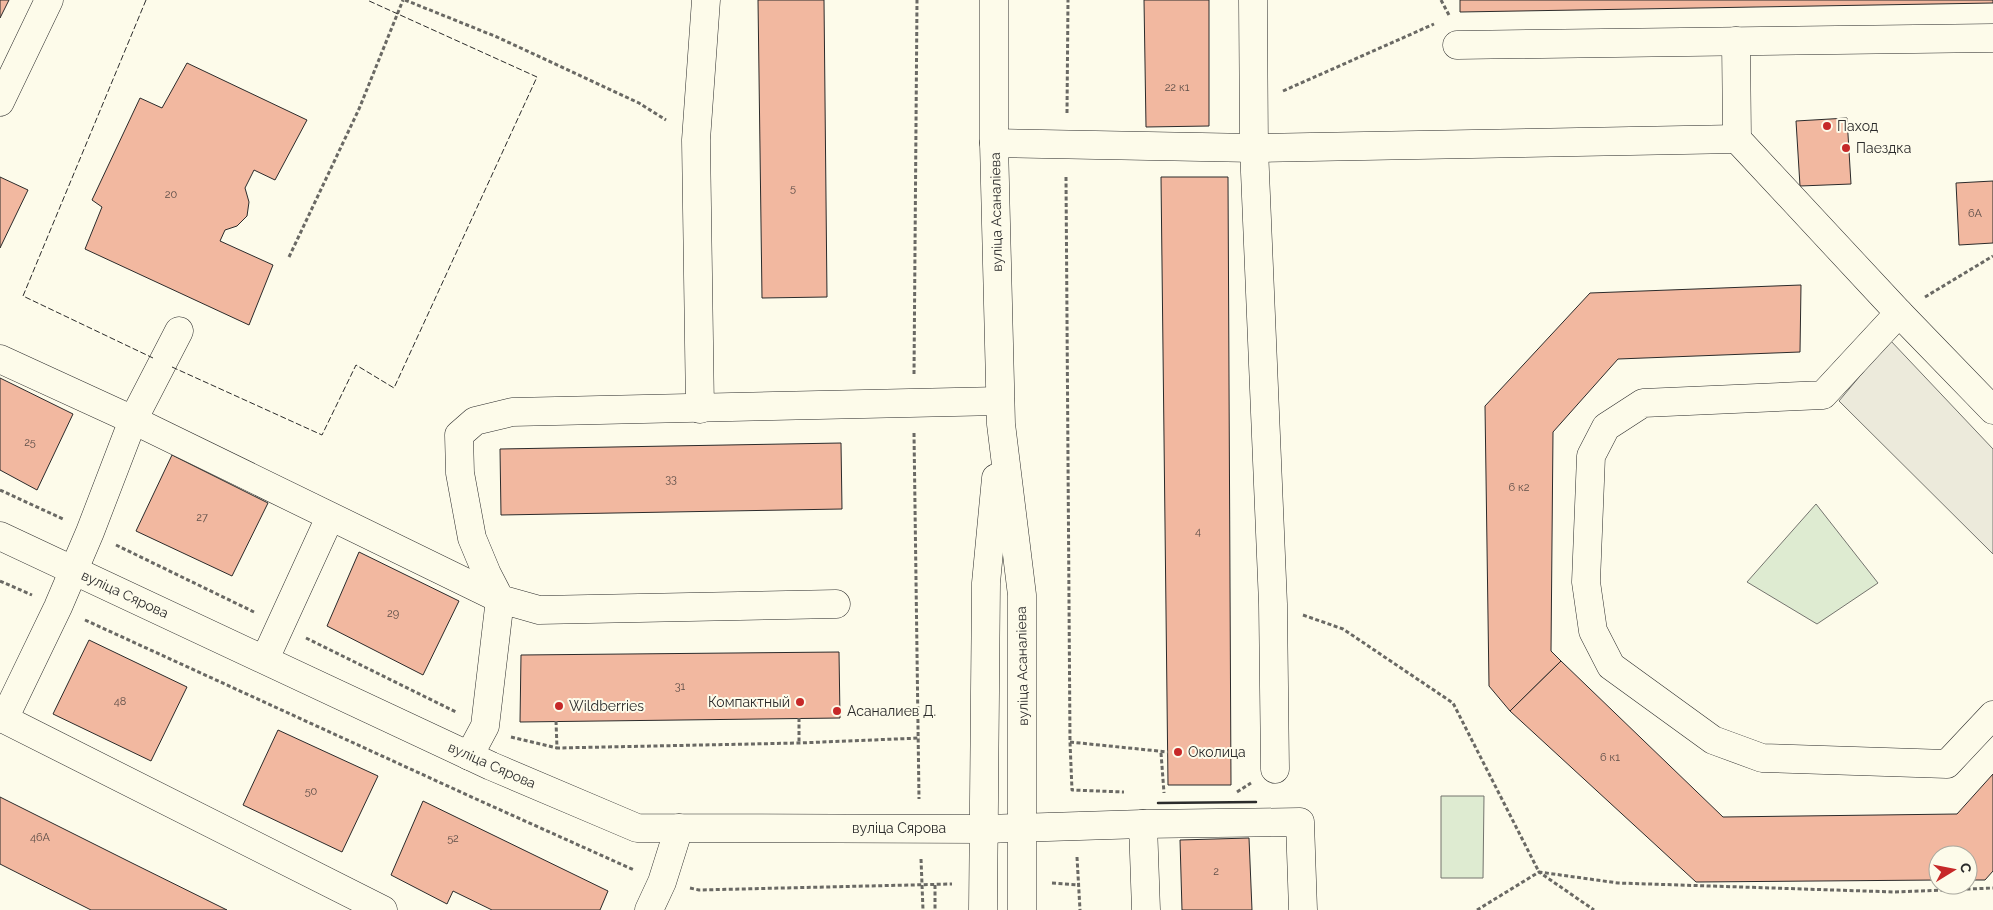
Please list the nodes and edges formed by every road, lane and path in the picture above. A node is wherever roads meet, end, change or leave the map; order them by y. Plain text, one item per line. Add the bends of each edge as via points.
1 (49, 0) edge
2 (404, 0) edge
3 (706, 0) edge
4 (918, 0) edge
5 (994, 0) edge
6 (1068, 0) edge
7 (1253, 0) edge
8 (1441, 0) edge
9 (1450, 18) junction
10 (1443, 21) dead end
11 (1435, 23) dead end
12 (1993, 38) edge
13 (1736, 41) junction
14 (1461, 45) joint
15 (0, 102) edge
16 (1255, 104) junction
17 (1067, 113) dead end
18 (696, 140) junction
19 (1737, 140) junction
20 (994, 143) junction
21 (1254, 148) junction
22 (1066, 177) dead end
23 (1993, 256) edge
24 (289, 257) dead end
25 (1899, 313) junction
26 (179, 331) dead end
27 (0, 359) edge
28 (914, 403) junction
29 (700, 409) junction
30 (1993, 410) edge
31 (1000, 413) junction
32 (133, 420) junction
33 (330, 517) junction
34 (0, 536) edge
35 (74, 570) junction
36 (0, 581) edge
37 (500, 599) junction
38 (836, 604) dead end
39 (1273, 604) junction
40 (58, 607) junction
41 (265, 659) junction
42 (1993, 716) edge
43 (2, 718) edge
44 (799, 718) dead end
45 (556, 721) dead end
46 (920, 738) junction
47 (1070, 742) junction
48 (799, 743) junction
49 (1168, 752) dead end
50 (1161, 753) junction
51 (470, 756) junction
52 (1274, 769) joint
53 (1126, 792) dead end
54 (1172, 793) dead end
55 (1235, 793) dead end
56 (919, 800) dead end
57 (1143, 824) junction
58 (1022, 827) junction
59 (679, 828) junction
60 (984, 830) junction
61 (1076, 849) dead end
62 (921, 854) dead end
63 (1539, 872) junction
64 (662, 882) junction
65 (1048, 883) dead end
66 (952, 884) dead end
67 (922, 885) junction
68 (935, 885) junction
69 (1080, 885) junction
70 (1993, 888) edge
71 (346, 902) edge
72 (383, 910) edge
73 (649, 910) edge
74 (672, 910) edge
75 (923, 910) edge
76 (935, 910) edge
77 (983, 910) edge
78 (1022, 910) edge
79 (1080, 910) edge
80 (1146, 910) edge
81 (1302, 910) edge
82 (1477, 910) edge
83 (1594, 910) edge

1 - 15 main road
2 - 18 path via 497,37 639,103
2 - 24 path via 359,110
3 - 18 main road
4 - 28 path
5 - 20 main road, вуліца Асаналіева
6 - 17 path
7 - 16 main road
8 - 9 path
9 - 10 path
9 - 14 path
11 - 16 path
12 - 13 main road
13 - 14 main road
13 - 19 main road
16 - 21 main road
18 - 29 main road
19 - 21 main road
19 - 25 main road
20 - 21 main road
20 - 31 main road, вуліца Асаналіева
21 - 39 main road
22 - 47 path
23 - 25 path
25 - 30 main road
25 - 42 main road via 1823,395 1643,403 1606,427 1591,456 1586,582 1592,631 1610,666 1713,740 1762,758 1947,764
26 - 32 main road
27 - 32 main road
28 - 29 main road
28 - 31 main road
28 - 46 path
29 - 37 main road via 512,412 475,420 459,435 460,473 472,538
31 - 58 main road, вуліца Асаналіева via 1022,595
31 - 60 main road, вуліца Асаналіева via 986,583
32 - 33 main road
32 - 35 main road
33 - 37 main road
33 - 41 main road
34 - 35 main road, вуліца Сярова
35 - 40 main road
35 - 41 main road, вуліца Сярова
36 - 40 path
37 - 38 main road via 540,610
37 - 51 main road via 485,726
39 - 52 main road
39 - 63 path via 1343,629 1453,703
40 - 43 main road
40 - 64 path
41 - 51 main road, вуліца Сярова
43 - 71 main road
44 - 48 path
45 - 48 path via 557,748
46 - 48 path
46 - 56 path
47 - 50 path
47 - 53 path via 1072,790
49 - 50 path
50 - 54 path via 1163,793
51 - 59 main road, вуліца Сярова via 637,828
52 - 55 path
57 - 58 main road, вуліца Сярова
57 - 80 main road
57 - 81 main road, вуліца Сярова via 1300,822
58 - 60 main road, вуліца Сярова
58 - 78 main road, вуліца Асаналіева
59 - 60 main road, вуліца Сярова
59 - 64 main road
60 - 77 main road, вуліца Асаналіева
61 - 69 path
62 - 67 path
63 - 70 path via 1618,883 1895,892
63 - 82 path
63 - 83 path
64 - 67 path via 698,890
64 - 73 main road
64 - 74 main road
65 - 69 path
66 - 68 path
67 - 68 path
67 - 75 path
68 - 76 path
69 - 79 path
71 - 72 main road

